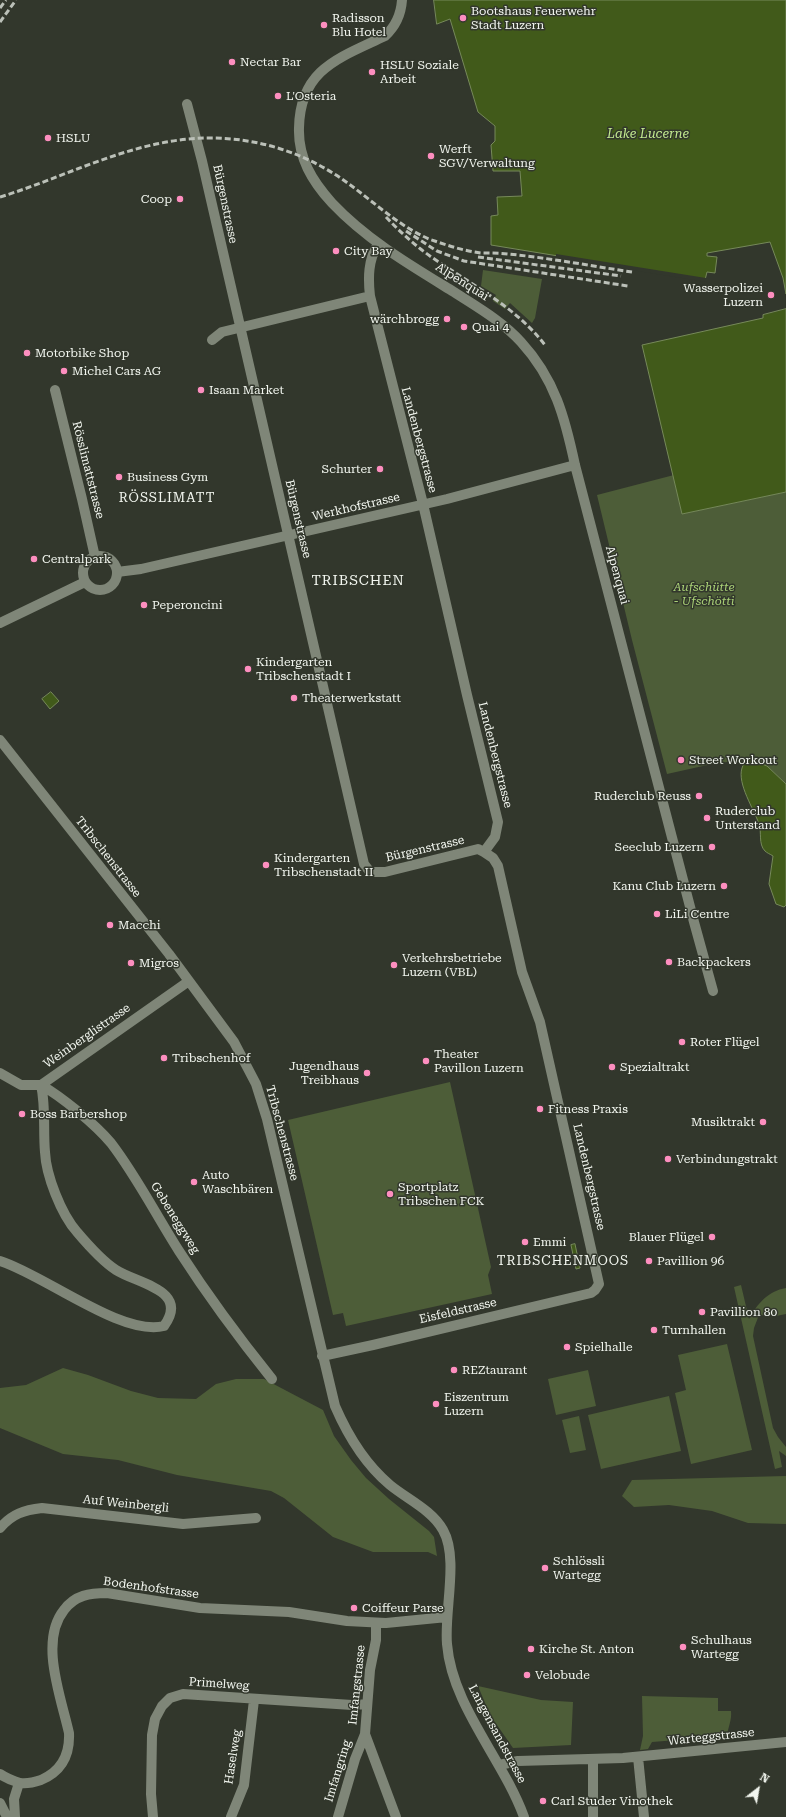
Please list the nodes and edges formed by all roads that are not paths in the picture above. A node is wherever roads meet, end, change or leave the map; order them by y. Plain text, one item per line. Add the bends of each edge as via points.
1 (402, 2) edge
2 (187, 104) dead end
3 (378, 244) junction
4 (370, 296) junction
5 (240, 328) junction
6 (212, 340) dead end
7 (55, 390) dead end
8 (575, 465) junction
9 (423, 504) junction
10 (289, 536) junction
11 (95, 557) junction
12 (117, 572) junction
13 (85, 582) junction
14 (0, 623) edge
15 (0, 740) edge
16 (484, 852) junction
17 (189, 982) junction
18 (713, 990) dead end
19 (0, 1073) edge
20 (40, 1085) junction
21 (0, 1261) edge
22 (598, 1287) joint
23 (322, 1356) junction
24 (272, 1379) dead end
25 (256, 1518) dead end
26 (0, 1528) edge
27 (448, 1543) joint
28 (447, 1617) junction
29 (376, 1623) junction
30 (254, 1700) junction
31 (367, 1704) junction
32 (365, 1734) junction
33 (786, 1742) edge
34 (638, 1757) junction
35 (593, 1760) junction
36 (499, 1764) junction
37 (0, 1774) edge
38 (19, 1783) junction
39 (0, 1803) edge
40 (7, 1817) edge
41 (15, 1817) edge
42 (153, 1817) edge
43 (231, 1817) edge
44 (338, 1817) edge
45 (396, 1817) edge
46 (524, 1817) edge
47 (593, 1817) edge
48 (644, 1817) edge

1 - 3 street, Alpenquai via 397,22 385,36 333,61 321,71 305,95 299,121 300,148 311,176 342,214
2 - 5 street, Bürgenstrasse
3 - 4 street, Landenbergstrasse via 368,276
3 - 8 street, Alpenquai via 482,310 521,342 544,372 558,398 567,425
4 - 5 street
4 - 9 street, Landenbergstrasse
5 - 6 street via 222,332
5 - 10 street, Bürgenstrasse
7 - 11 street, Rösslimattstrasse
8 - 9 street, Werkhofstrasse
8 - 18 street, Alpenquai
9 - 10 street, Werkhofstrasse
9 - 16 street, Landenbergstrasse via 498,822 495,837
10 - 12 street, Werkhofstrasse
10 - 16 street, Bürgenstrasse via 364,864 370,872 385,872 478,849
11 - 12 street via 110,560
11 - 13 street via 84,567
12 - 13 street via 113,584 104,590 93,589
13 - 14 street
15 - 17 street, Tribschenstrasse
16 - 22 street, Landenbergstrasse via 493,858 498,866 522,972 540,1022 599,1280
17 - 20 street, Weinberglistrasse
17 - 23 street, Tribschenstrasse via 237,1047 256,1084 267,1119
19 - 20 street via 21,1085
20 - 21 street, Weinberglistrasse via 43,1095 48,1175 69,1221 115,1270 160,1290 169,1298 172,1308 170,1318 164,1326 155,1329 144,1328 84,1304 27,1271
20 - 24 street, Gebeneggweg via 61,1098 110,1142 213,1302
22 - 23 street, Eisfeldstrasse via 591,1292
23 - 27 street, Tribschenstrasse via 335,1406 351,1438 370,1465 389,1484 436,1520
25 - 26 street, Auf Weinbergli via 183,1524 42,1508 18,1513
27 - 28 street, Langensandstrasse via 450,1561
28 - 29 street, Bodenhofstrasse
28 - 36 street, Langensandstrasse via 449,1660 456,1683 469,1712
29 - 31 street, Imfangstrasse
29 - 38 street, Bodenhofstrasse via 289,1612 200,1608 108,1593 80,1596 59,1616 51,1644 70,1746 61,1766 51,1776 36,1782
30 - 31 street, Primelweg
30 - 42 street, Primelweg via 183,1694 170,1698 162,1706 155,1719 152,1735
30 - 43 street, Haselweg via 244,1785
31 - 32 street, Imfangstrasse
32 - 44 street, Imfangring
32 - 45 street, Imfangstrasse
33 - 34 street, Warteggstrasse
34 - 35 street, Warteggstrasse
34 - 48 street
35 - 36 street, Warteggstrasse via 518,1761
35 - 47 street
36 - 46 street, Langensandstrasse
37 - 38 street
38 - 41 street via 14,1799
39 - 40 street

